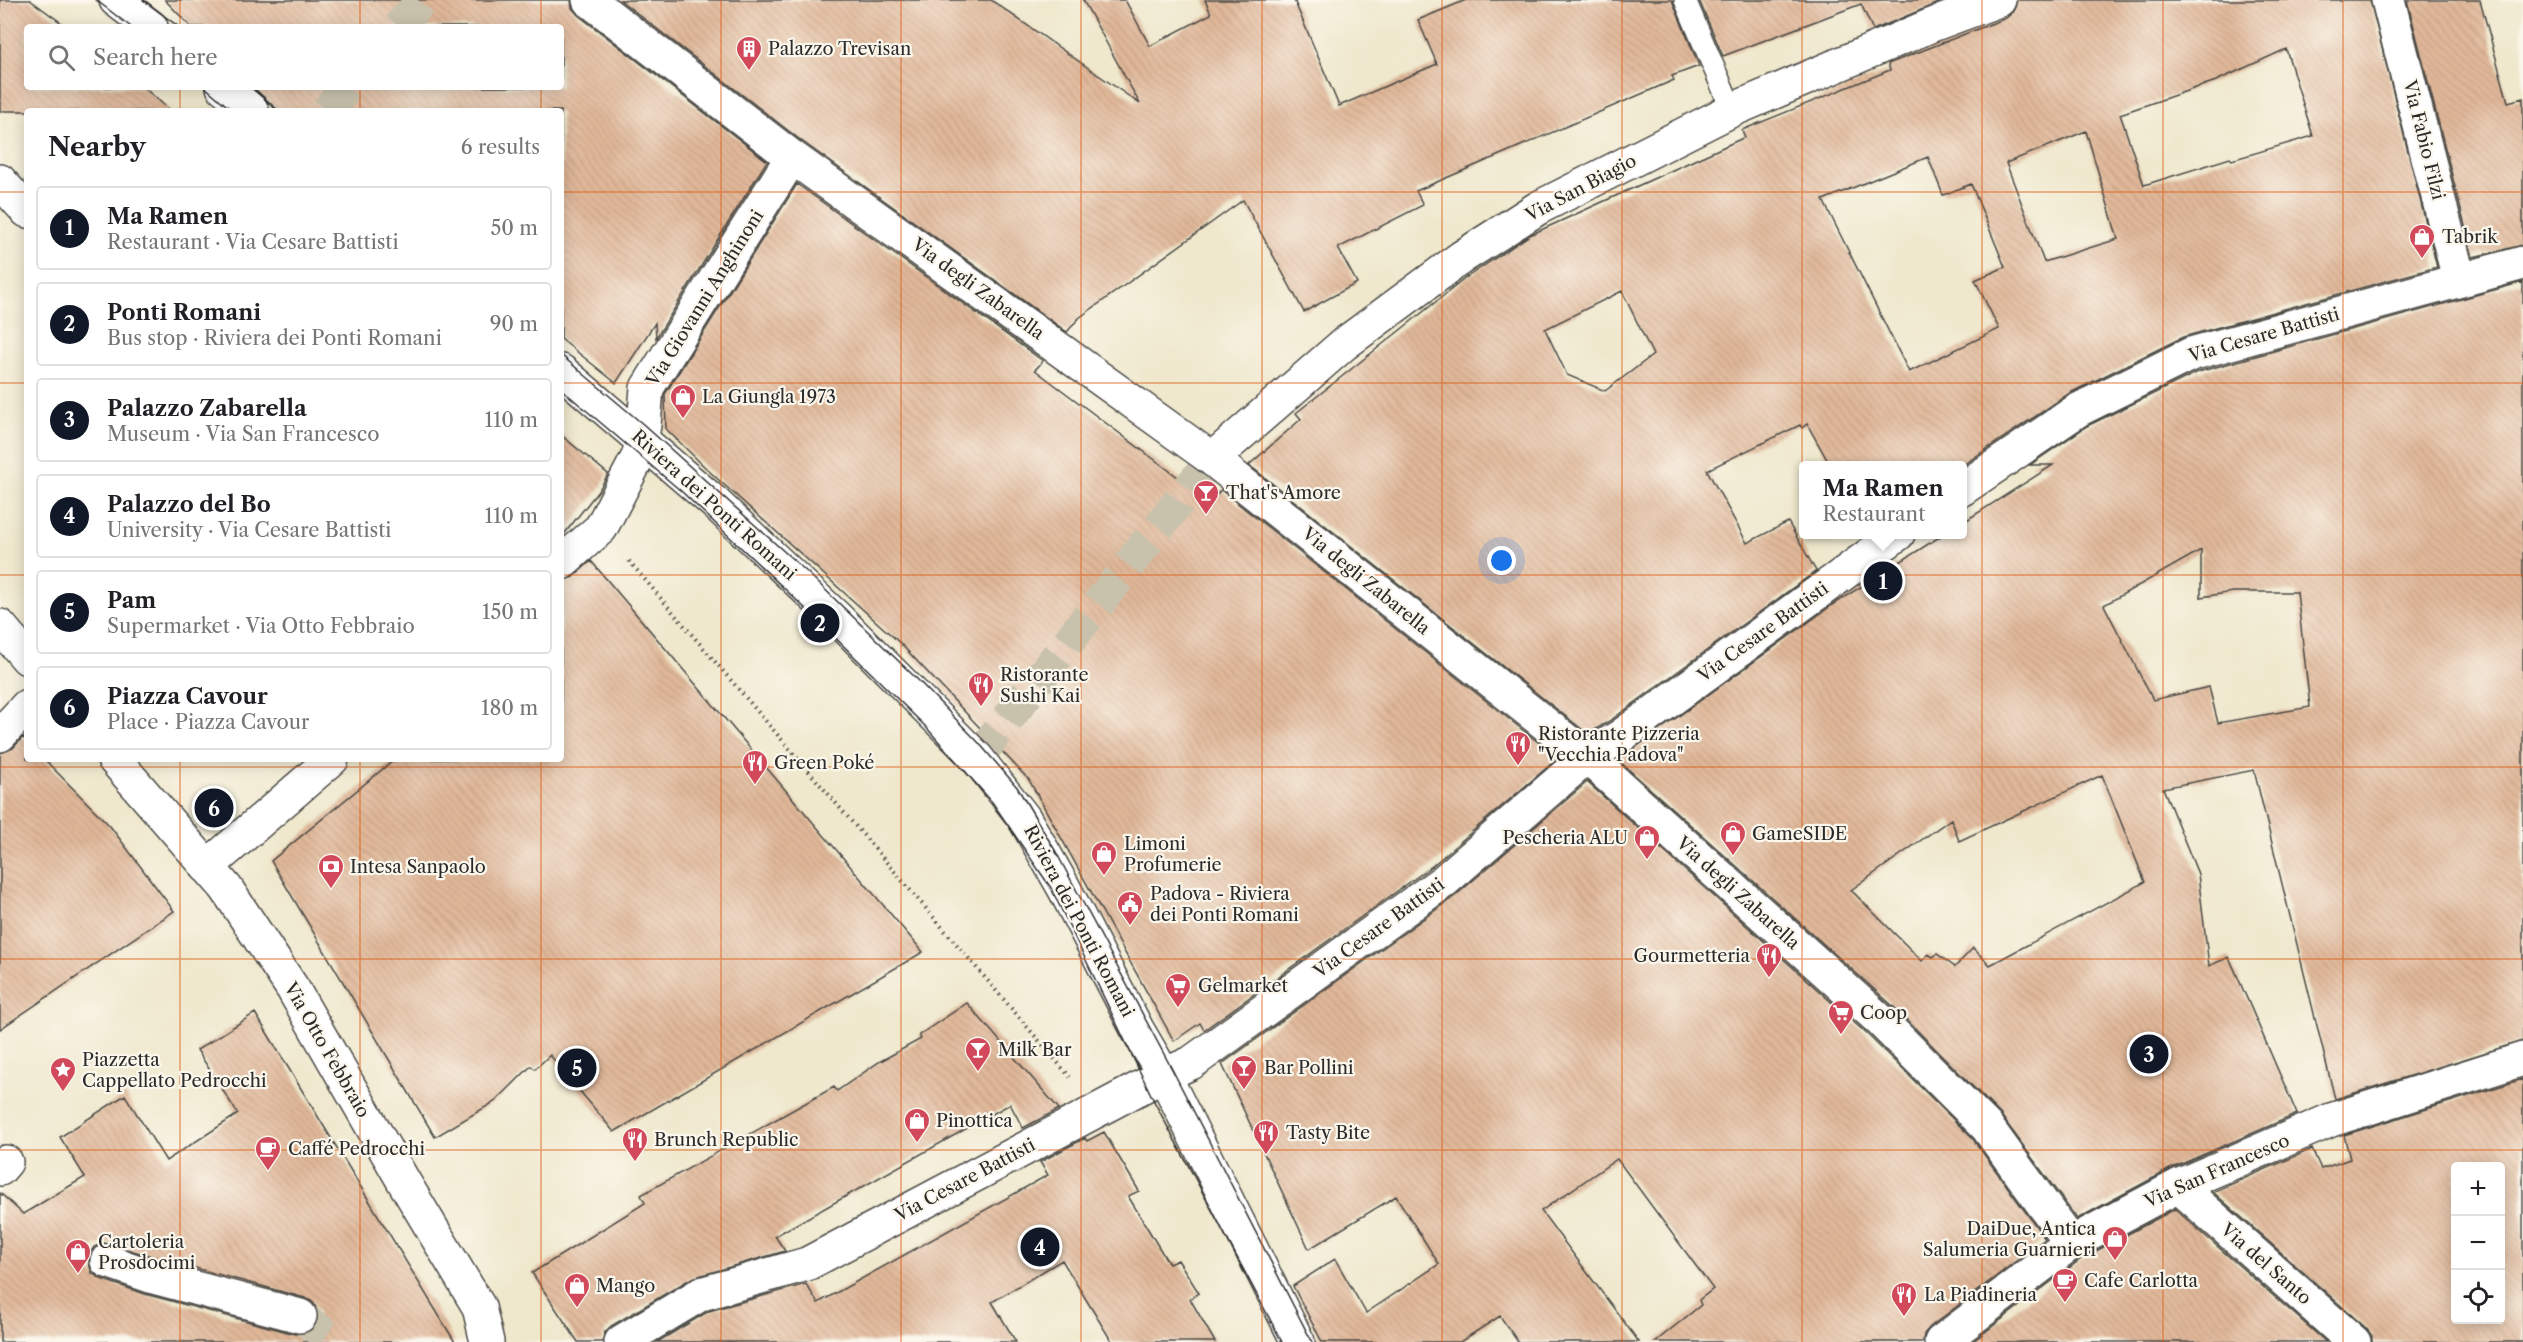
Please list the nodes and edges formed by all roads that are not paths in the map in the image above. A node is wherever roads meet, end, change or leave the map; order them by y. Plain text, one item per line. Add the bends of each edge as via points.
1 (116, 0) edge
2 (589, 0) edge
3 (1685, 0) edge
4 (1999, 0) edge
5 (2388, 0) edge
6 (147, 24) edge
7 (228, 90) edge
8 (248, 108) edge
9 (1732, 110) junction
10 (792, 157) junction
11 (0, 182) edge
12 (24, 208) edge
13 (2523, 263) edge
14 (2459, 279) junction
15 (564, 374) edge
16 (642, 439) junction
17 (1212, 459) junction
18 (1967, 486) edge
19 (1891, 539) edge
20 (564, 560) edge
21 (0, 626) edge
22 (24, 654) edge
23 (24, 709) edge
24 (0, 735) edge
25 (1587, 757) junction
26 (117, 762) edge
27 (329, 762) edge
28 (217, 878) junction
29 (2523, 1059) edge
30 (1164, 1075) junction
31 (2178, 1186) junction
32 (2071, 1242) junction
33 (107, 1261) dead end
34 (300, 1316) tunnel mouth
35 (486, 1342) edge
36 (621, 1342) edge
37 (1298, 1342) edge
38 (1941, 1342) edge
39 (2354, 1342) edge

1 - 6 street
2 - 10 street, Via degli Zabarella
3 - 9 lane
4 - 9 street, Via San Biagio
5 - 14 street, Via Fabio Filzi
7 - 8 street
9 - 17 street, Via San Biagio via 1538,208 1462,257 1344,344
10 - 16 street, Via Giovanni Anghinoni via 647,388
10 - 17 street, Via degli Zabarella
11 - 12 street
13 - 14 street, Via Cesare Battisti
14 - 18 street, Via Cesare Battisti via 2191,354 2078,410
15 - 16 street, Riviera dei Ponti Romani
16 - 20 street, Via Giovanni Anghinoni via 639,455 601,528
16 - 30 street, Riviera dei Ponti Romani via 835,616 977,758 1024,818
17 - 25 street, Via degli Zabarella
19 - 25 street, Via Cesare Battisti
21 - 22 street
23 - 24 street
25 - 30 street, Via Cesare Battisti via 1444,881 1191,1063
25 - 32 street, Via degli Zabarella via 1804,941 1987,1127
26 - 28 street, Via Otto Febbraio
27 - 28 street
28 - 35 street, Via Otto Febbraio via 293,989 479,1306
29 - 31 street, Via San Francesco via 2331,1120
30 - 36 street, Via Cesare Battisti via 807,1264 701,1294
30 - 37 street, Riviera dei Ponti Romani
31 - 32 street, Via San Francesco
31 - 39 street, Via del Santo
32 - 38 street, Via San Francesco
33 - 34 street

